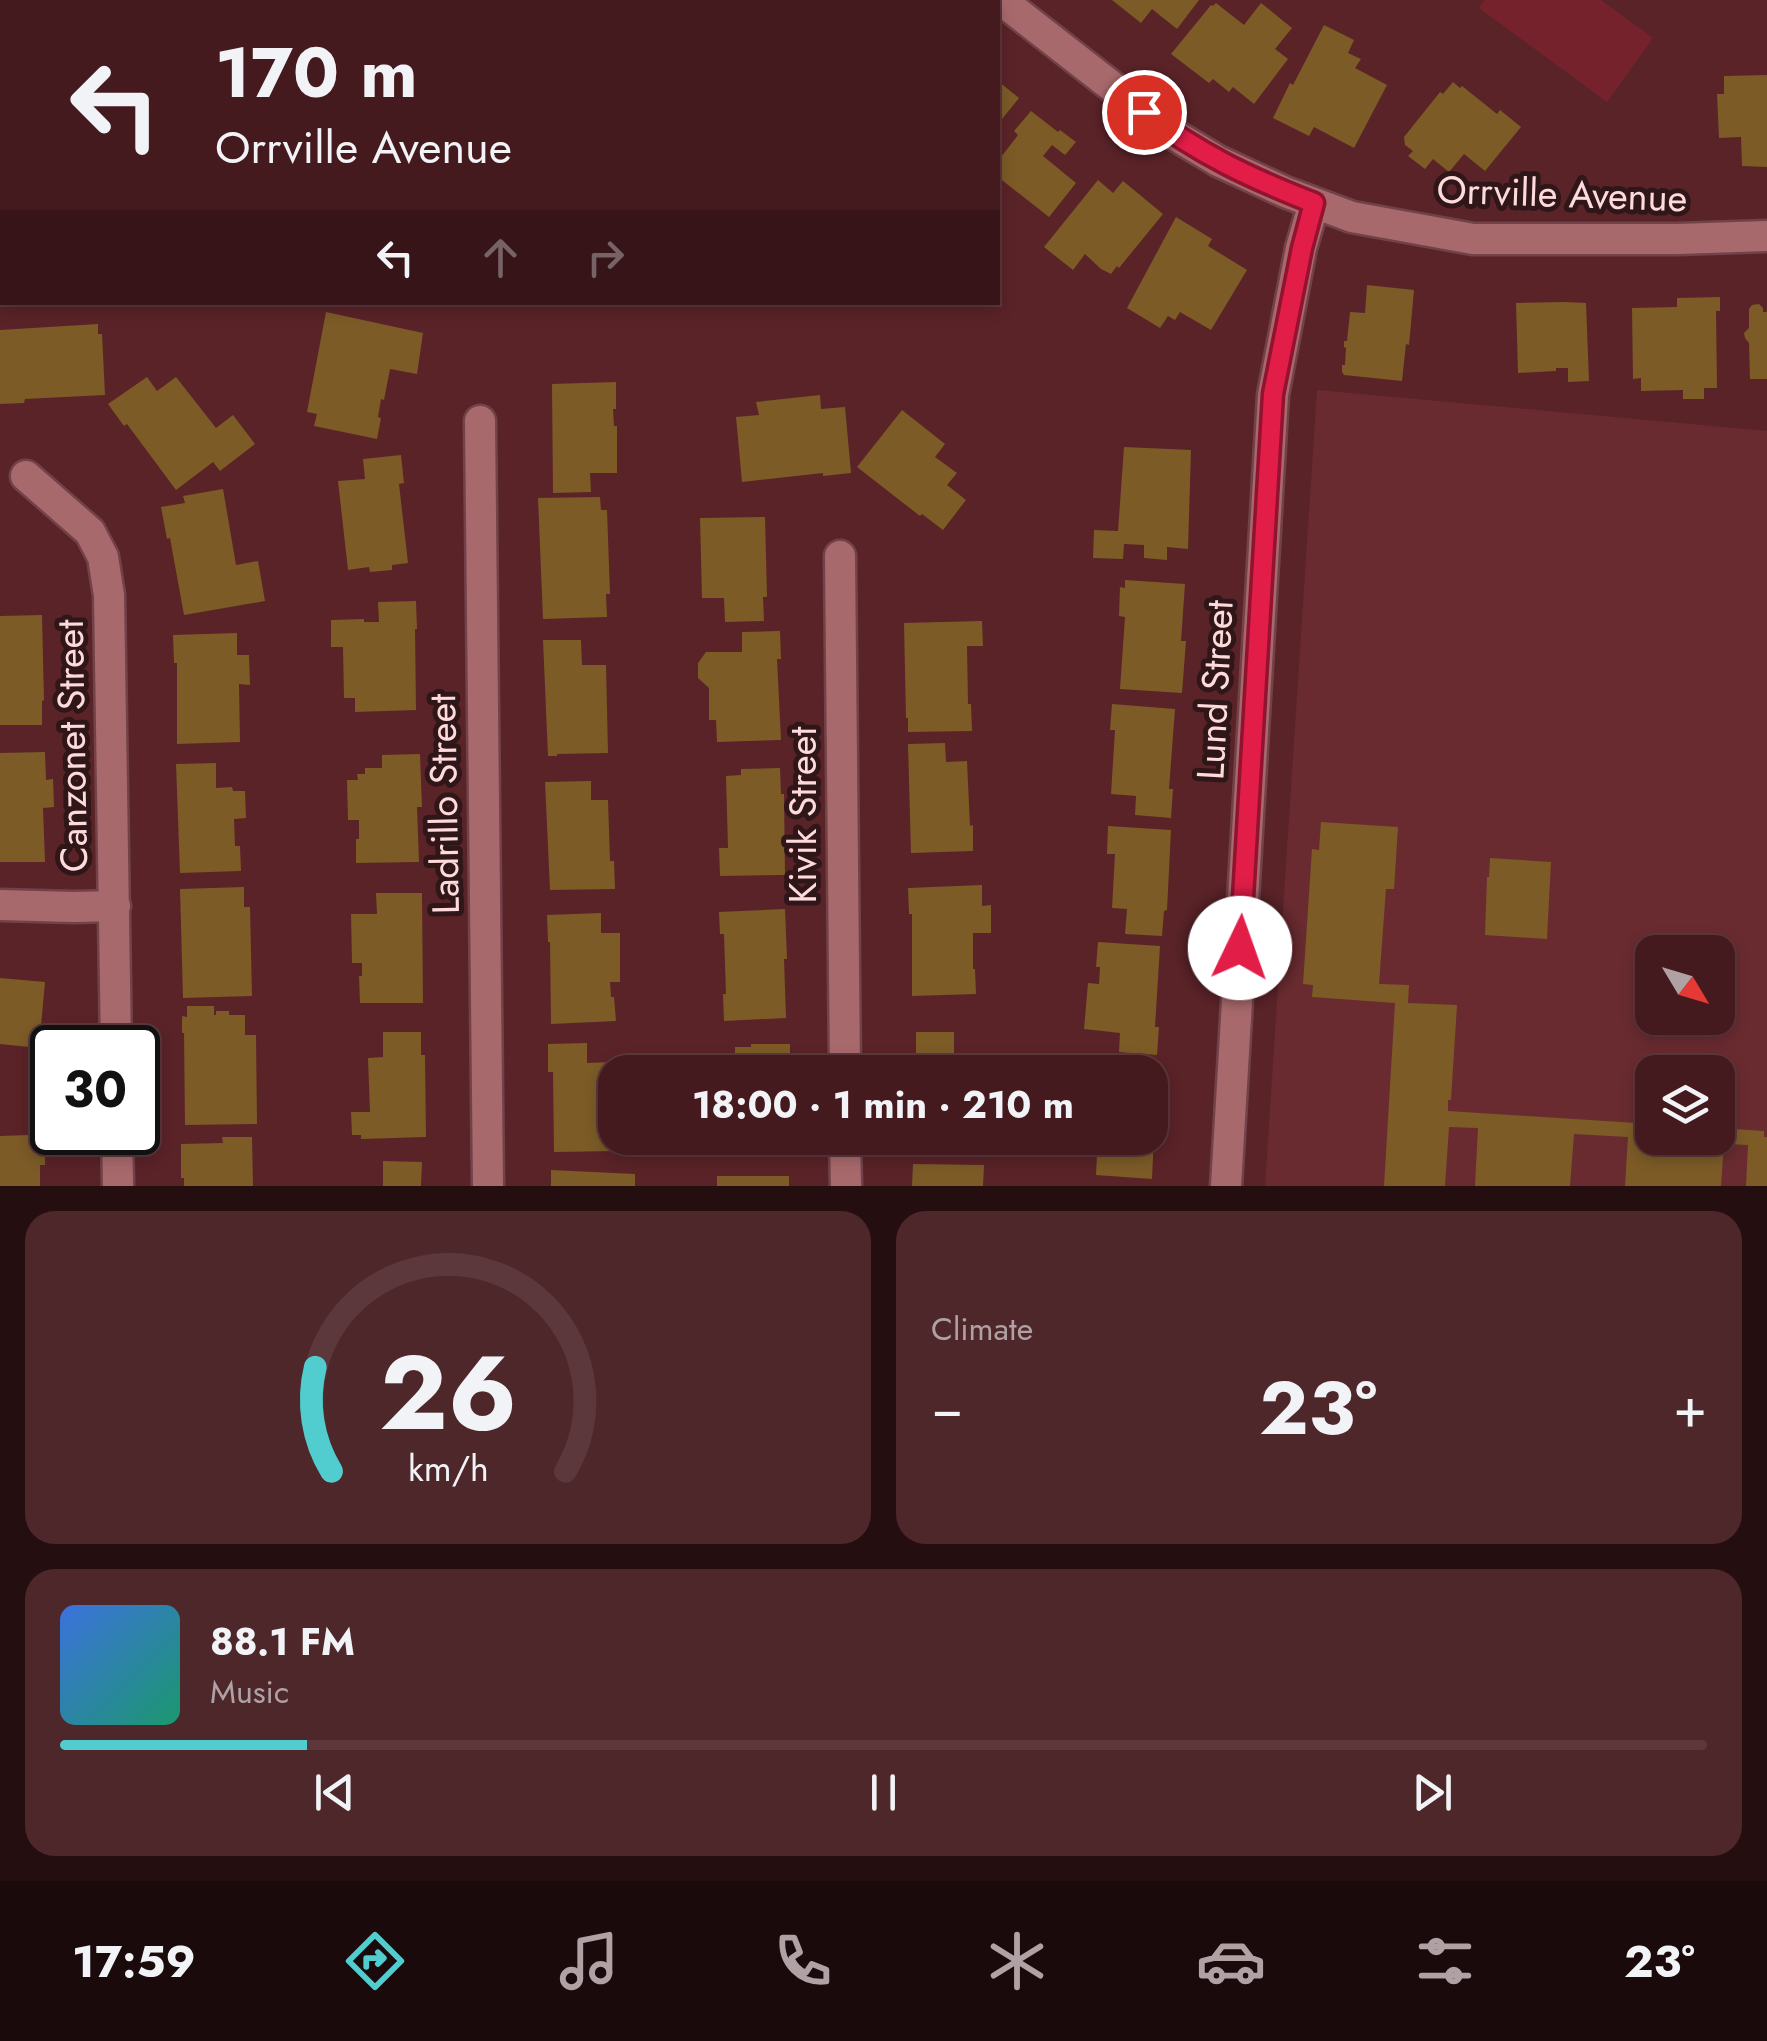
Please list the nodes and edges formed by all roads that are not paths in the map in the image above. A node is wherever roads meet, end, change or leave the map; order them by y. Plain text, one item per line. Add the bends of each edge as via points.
1 (1001, 0) edge
2 (1314, 203) junction
3 (1767, 236) edge
4 (480, 421) dead end
5 (26, 476) dead end
6 (840, 556) dead end
7 (0, 905) edge
8 (114, 906) junction
9 (116, 1025) edge
10 (845, 1055) edge
11 (117, 1155) edge
12 (846, 1155) edge
13 (118, 1186) edge
14 (488, 1186) edge
15 (846, 1186) edge
16 (1226, 1186) edge

1 - 2 street, Orrville Avenue via 1173,134 1218,162
2 - 3 street, Orrville Avenue via 1364,220 1473,239
2 - 16 street, Lund Street via 1273,394
4 - 14 street, Ladrillo Street
5 - 8 street, Canzonet Street via 90,532 103,556
6 - 10 street, Kivik Street
7 - 8 street
8 - 9 street, Canzonet Street
11 - 13 street
12 - 15 street

